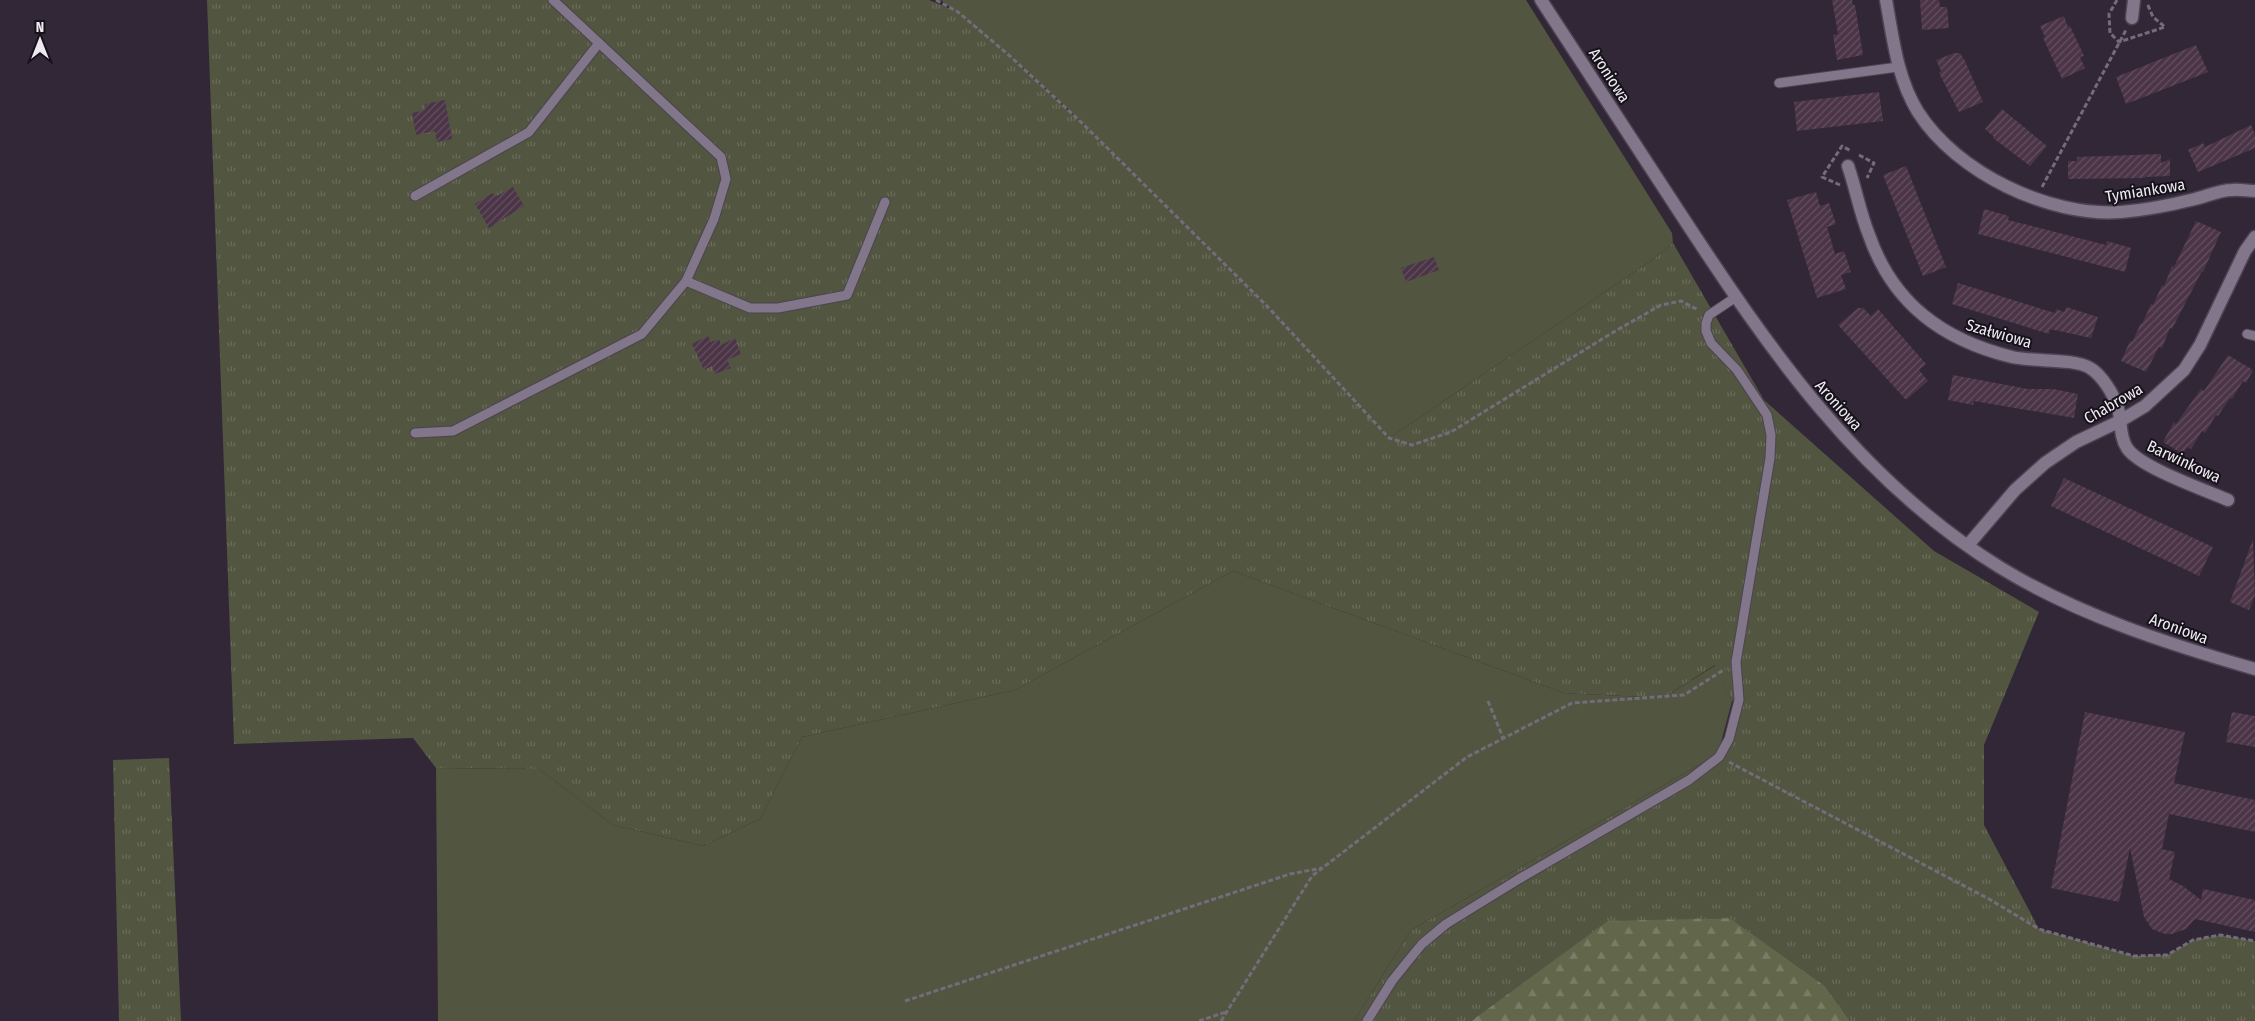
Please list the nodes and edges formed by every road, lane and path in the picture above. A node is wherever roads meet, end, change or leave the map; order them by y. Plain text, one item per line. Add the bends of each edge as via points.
1 (553, 0) edge
2 (936, 0) edge
3 (1541, 0) edge
4 (1886, 0) edge
5 (2134, 0) edge
6 (2132, 18) joint
7 (599, 43) junction
8 (1898, 68) junction
9 (1779, 83) dead end
10 (1848, 166) dead end
11 (1864, 183) dead end
12 (1845, 188) dead end
13 (2255, 191) edge
14 (415, 196) dead end
15 (2036, 199) junction
16 (885, 202) dead end
17 (2255, 237) edge
18 (686, 281) junction
19 (1736, 297) junction
20 (1709, 315) junction
21 (2120, 421) junction
22 (415, 433) dead end
23 (2228, 500) dead end
24 (1968, 546) junction
25 (1736, 662) junction
26 (2255, 669) edge
27 (1488, 702) dead end
28 (1503, 738) junction
29 (1719, 757) junction
30 (1323, 868) junction
31 (2255, 941) edge
32 (905, 1001) dead end
33 (1226, 1012) junction
34 (1200, 1021) edge
35 (1220, 1021) edge
36 (1367, 1021) edge

1 - 7 lane
2 - 20 path via 958,12 1082,123 1268,307 1389,438 1412,445 1451,432 1661,305 1681,301
3 - 19 street, Aroniowa
4 - 8 street, Tymiankowa
5 - 6 street
6 - 15 path
7 - 14 lane via 529,132
7 - 18 lane via 721,157 726,179 714,219
8 - 9 lane
8 - 15 street, Tymiankowa via 1918,112 1940,140 1985,174
10 - 21 street, Szałwiowa via 1879,260 1896,287 1922,316 1962,341 1995,352 2025,360 2089,367 2099,375 2118,407
11 - 12 path via 1874,163 1842,146 1822,177
13 - 15 street, Tymiankowa via 2231,190 2164,206 2100,213
16 - 18 lane via 847,294 778,308 750,308
17 - 21 street, Chabrowa via 2244,251 2200,345 2184,370 2159,395
18 - 22 lane via 642,334 453,431
19 - 20 lane
19 - 24 street, Aroniowa via 1791,374 1836,427 1907,497
20 - 25 lane via 1706,331 1711,343 1737,370 1758,400 1767,414 1771,435 1770,458
21 - 23 street, Barwinkowa via 2122,437 2135,457
21 - 24 street, Chabrowa via 2076,442 2045,463 2015,490
24 - 26 street, Aroniowa via 2016,577 2096,614 2176,645
25 - 28 path via 1684,695 1572,703
25 - 29 lane via 1739,700 1729,739
27 - 28 path
28 - 30 path via 1467,756
29 - 31 path via 1989,899 2039,929 2134,956 2167,955 2193,940 2220,935
29 - 36 lane via 1689,780 1446,924 1408,960
30 - 32 path via 1290,874
30 - 33 path via 1312,876
33 - 34 path
33 - 35 path

